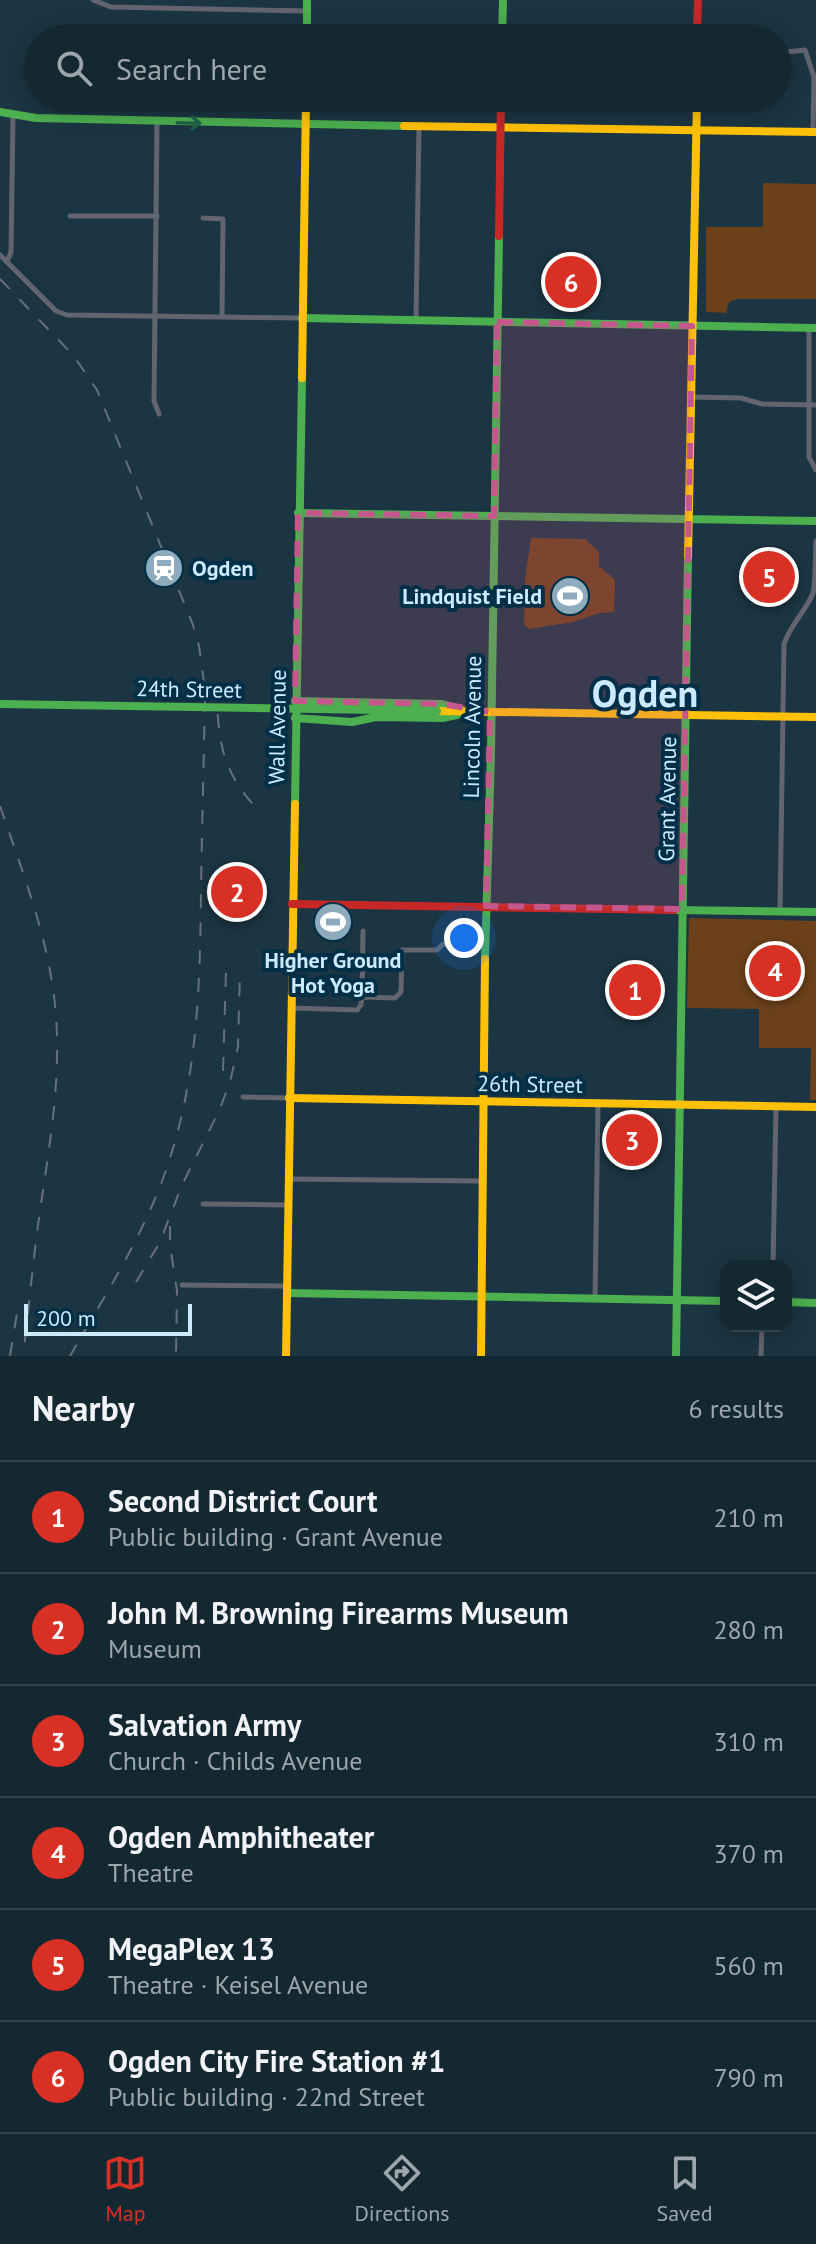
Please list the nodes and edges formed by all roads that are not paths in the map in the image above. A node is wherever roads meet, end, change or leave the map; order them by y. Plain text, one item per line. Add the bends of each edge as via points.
1 (93, 0) edge
2 (307, 0) edge
3 (503, 0) edge
4 (698, 0) edge
5 (307, 11) junction
6 (307, 24) edge
7 (502, 24) edge
8 (697, 24) edge
9 (792, 51) edge
10 (0, 112) edge
11 (305, 112) edge
12 (501, 112) edge
13 (697, 112) edge
14 (13, 115) junction
15 (157, 122) junction
16 (305, 124) junction
17 (419, 126) junction
18 (501, 126) junction
19 (696, 130) junction
20 (815, 132) edge
21 (70, 216) dead end
22 (157, 216) junction
23 (203, 218) dead end
24 (0, 255) edge
25 (7, 262) junction
26 (155, 316) junction
27 (222, 316) junction
28 (302, 318) junction
29 (416, 321) junction
30 (497, 322) junction
31 (692, 326) junction
32 (813, 328) edge
33 (690, 397) junction
34 (808, 405) junction
35 (816, 405) edge
36 (159, 414) dead end
37 (816, 470) edge
38 (298, 513) junction
39 (494, 516) junction
40 (688, 519) junction
41 (816, 521) edge
42 (816, 541) edge
43 (295, 701) junction
44 (0, 704) edge
45 (472, 712) junction
46 (490, 712) junction
47 (686, 714) junction
48 (783, 716) junction
49 (816, 717) edge
50 (295, 718) junction
51 (292, 904) junction
52 (486, 906) junction
53 (682, 909) junction
54 (780, 911) junction
55 (816, 912) edge
56 (363, 931) dead end
57 (486, 945) junction
58 (362, 997) junction
59 (290, 1008) junction
60 (243, 1097) dead end
61 (289, 1098) junction
62 (485, 1101) junction
63 (598, 1103) junction
64 (679, 1105) junction
65 (776, 1107) junction
66 (816, 1107) edge
67 (288, 1179) junction
68 (484, 1181) junction
69 (203, 1204) dead end
70 (288, 1205) junction
71 (773, 1260) edge
72 (182, 1285) dead end
73 (287, 1290) junction
74 (482, 1297) junction
75 (595, 1299) junction
76 (677, 1300) junction
77 (720, 1301) edge
78 (792, 1302) edge
79 (816, 1303) edge
80 (762, 1332) edge
81 (286, 1356) edge
82 (481, 1356) edge
83 (676, 1356) edge
84 (761, 1356) edge

1 - 5 street via 111,7
2 - 5 street
3 - 7 street
4 - 8 street
5 - 6 street
9 - 20 street via 805,50 814,77
10 - 14 street
11 - 16 street, Wall Avenue
12 - 18 street, Lincoln Avenue
13 - 19 street, Grant Avenue
14 - 15 street
14 - 25 street
15 -> 16 street
15 - 22 street
16 - 17 street
16 - 28 street, Wall Avenue
17 - 18 street
17 - 29 street
18 - 19 street
18 - 30 street, Lincoln Avenue
19 - 20 street
19 - 31 street, Grant Avenue
21 - 22 street
22 - 26 street
23 - 27 street via 223,219
24 - 25 street
25 - 26 street via 56,311
26 - 27 street
26 - 36 street via 154,401
27 - 28 street
28 - 29 street
28 - 38 street, Wall Avenue
29 - 30 street
30 - 31 street
30 - 39 street, Lincoln Avenue
31 - 32 street
31 - 33 street, Grant Avenue
32 - 34 street
33 - 34 street
33 - 40 street, Grant Avenue
34 - 35 street
34 - 37 street via 809,457
38 - 39 street
38 - 43 street, Wall Avenue
39 - 40 street
39 - 46 street, Lincoln Avenue
40 - 41 street
40 - 47 street, Grant Avenue
42 - 48 street via 812,595 784,644
43 - 45 street, 24th Street via 442,704
43 - 50 street, Wall Avenue
44 - 45 street, 24th Street, bridge
45 - 46 street, 24th Street
45 - 50 street, 24th Street via 352,722
46 - 47 street, 24th Street
46 - 52 street, Lincoln Avenue
47 - 48 street, 24th Street
47 - 53 street, Grant Avenue
48 - 49 street, 24th Street
48 - 54 street
50 - 51 street, Wall Avenue
51 - 52 street
51 - 59 street, Wall Avenue
52 - 53 street
52 - 57 street, Lincoln Avenue
53 - 54 street
53 - 64 street, Grant Avenue
54 - 55 street
56 - 58 street
57 - 58 street via 402,950 399,996
57 - 62 street, Lincoln Avenue
58 - 59 street via 357,1010
59 - 61 street, Wall Avenue
60 - 61 street, 26th Street
61 - 62 street, 26th Street
61 - 67 street, Wall Avenue
62 - 63 street, 26th Street
62 - 68 street, Lincoln Avenue
63 - 64 street, 26th Street
63 - 75 street
64 - 65 street, 26th Street
64 - 76 street, Grant Avenue
65 - 66 street, 26th Street
65 - 71 street
67 - 68 street
67 - 70 street, Wall Avenue
68 - 74 street, Lincoln Avenue
69 - 70 street
70 - 73 street, Wall Avenue
72 - 73 street
73 - 74 street
73 - 81 street, Wall Avenue
74 - 75 street
74 - 82 street, Lincoln Avenue
75 - 76 street
76 - 77 street
76 - 83 street, Grant Avenue
78 - 79 street
80 - 84 street

